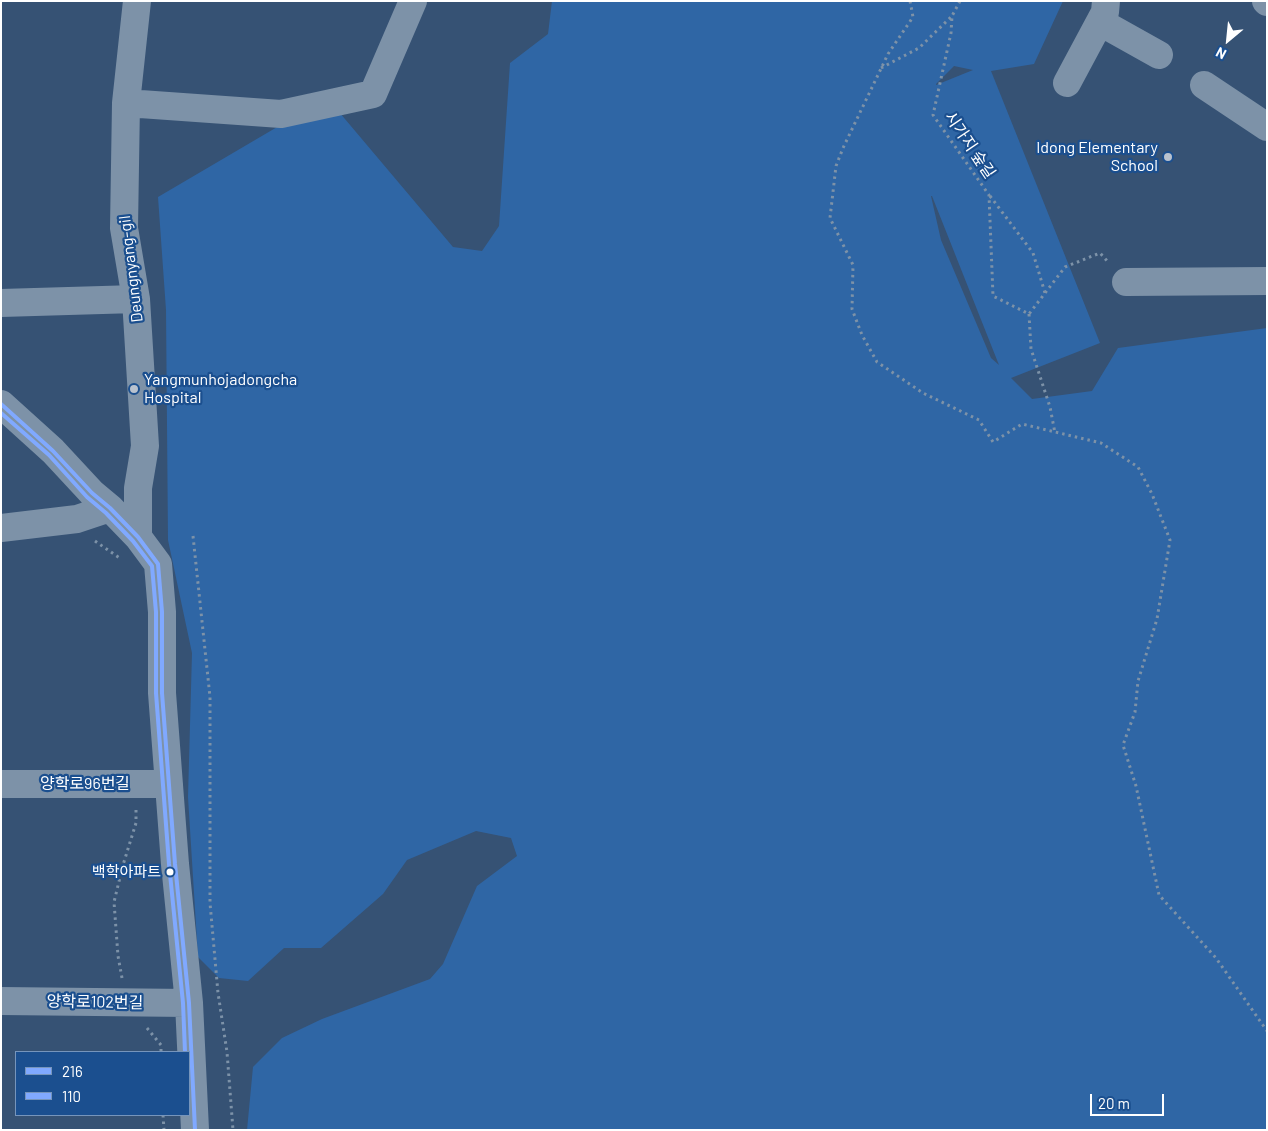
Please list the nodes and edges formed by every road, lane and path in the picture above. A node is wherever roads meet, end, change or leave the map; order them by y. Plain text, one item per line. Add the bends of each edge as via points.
1 (137, 1) edge
2 (413, 1) edge
3 (910, 1) edge
4 (960, 1) edge
5 (1103, 12) edge
6 (952, 16) junction
7 (1159, 55) dead end
8 (880, 68) junction
9 (1067, 83) dead end
10 (1204, 85) dead end
11 (126, 103) junction
12 (1267, 127) edge
13 (989, 195) junction
14 (1267, 281) edge
15 (1126, 282) joint
16 (1045, 294) junction
17 (136, 299) junction
18 (1, 303) edge
19 (1029, 314) junction
20 (1, 404) edge
21 (1055, 433) junction
22 (110, 508) junction
23 (1, 528) edge
24 (88, 536) dead end
25 (193, 536) dead end
26 (138, 538) junction
27 (126, 563) dead end
28 (1, 784) edge
29 (169, 784) junction
30 (1, 1001) edge
31 (189, 1003) junction
32 (1267, 1031) edge
33 (163, 1116) edge
34 (164, 1130) edge
35 (195, 1130) edge
36 (233, 1130) edge

1 - 11 street, Deungnyang-gil
2 - 11 street via 372,94 281,114
3 - 8 path via 913,17
4 - 6 path, 시가지 숲길
5 - 7 street
5 - 9 street
6 - 8 path via 919,48
6 - 13 path, 시가지 숲길 via 934,115
8 - 21 path via 836,166 830,218 853,265 852,309 862,335 877,362 923,393 979,420 993,442 1022,424
10 - 12 street
11 - 17 street, Deungnyang-gil via 124,228
13 - 16 path via 1033,253
13 - 19 path, 시가지 숲길 via 993,296
14 - 15 street
15 - 16 path via 1100,253 1065,267
16 - 19 path
17 - 18 street
17 - 26 street, Deungnyang-gil via 145,446 138,488
19 - 21 path via 1031,349
20 - 22 street
21 - 32 path via 1101,443 1138,467 1170,540 1157,619 1138,681 1135,712 1124,745 1159,895 1216,958
22 - 23 street via 77,519
22 - 26 street
24 - 27 path
25 - 36 path via 210,697 210,903
26 - 29 street via 158,564
28 - 29 street, 양학로96번길
29 - 31 street
30 - 31 street, 양학로102번길
31 - 35 street
33 - 34 path

